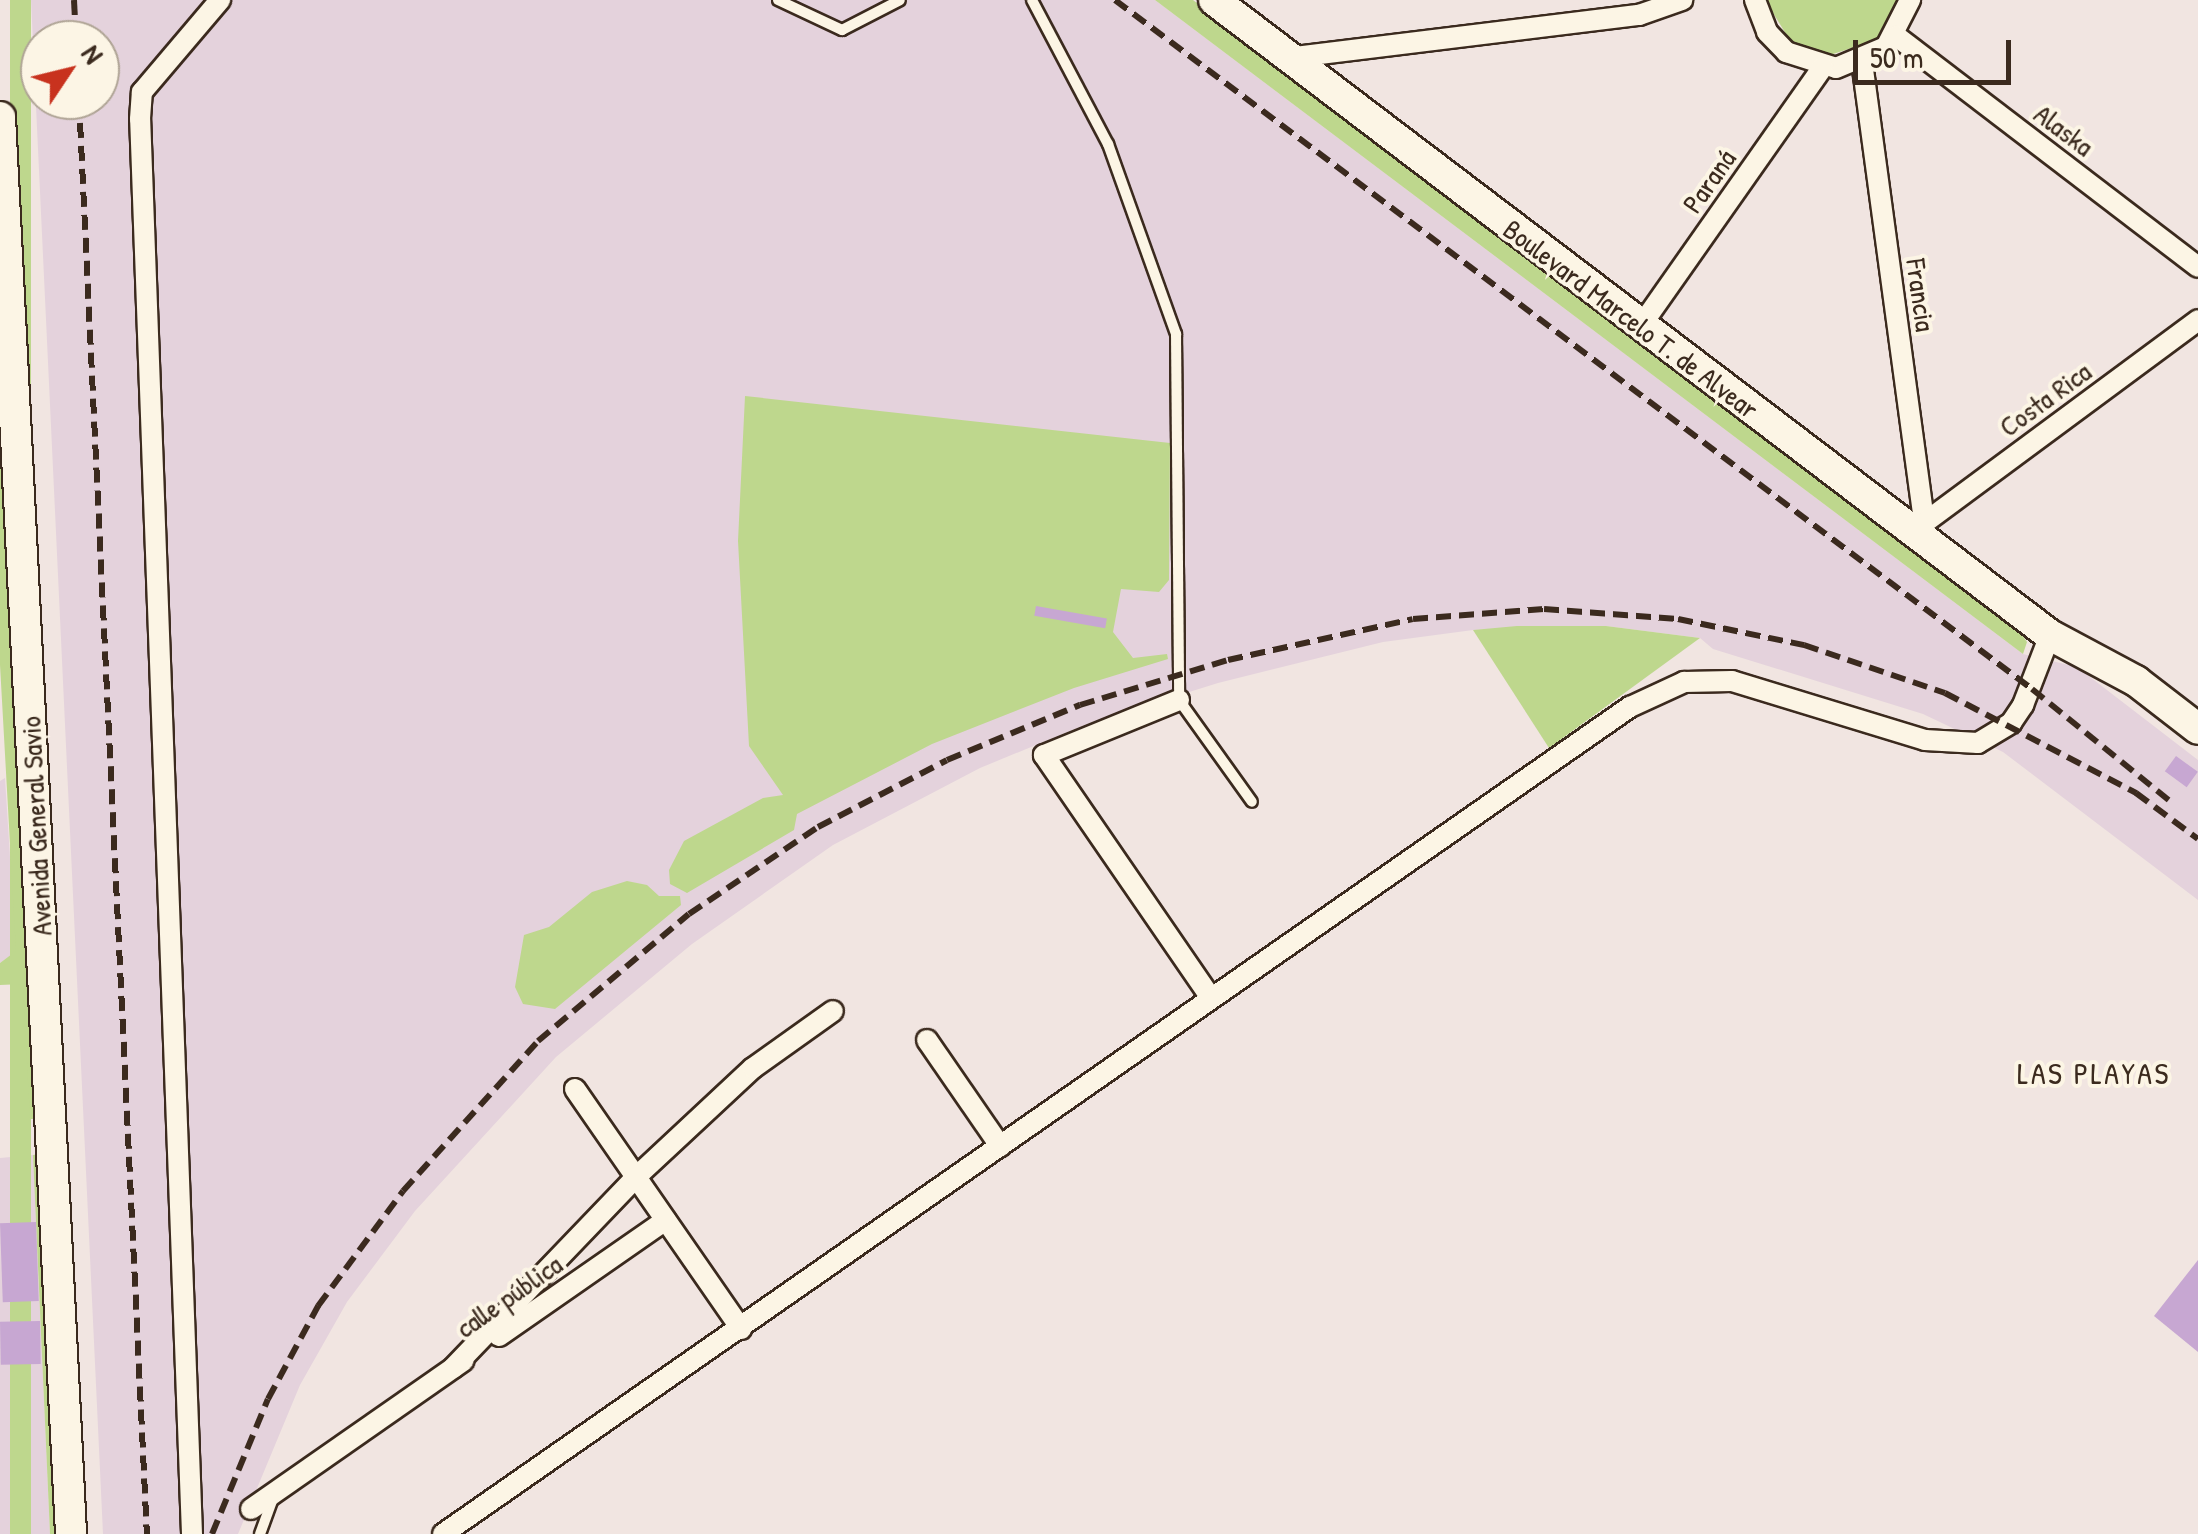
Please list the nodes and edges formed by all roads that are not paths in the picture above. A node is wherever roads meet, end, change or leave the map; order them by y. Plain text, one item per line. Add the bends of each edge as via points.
1 (220, 0) edge
2 (778, 0) edge
3 (900, 0) edge
4 (1032, 0) edge
5 (1214, 0) edge
6 (1682, 0) edge
7 (1755, 0) edge
8 (1910, 0) edge
9 (1896, 36) junction
10 (1288, 58) junction
11 (1862, 62) junction
12 (1823, 67) junction
13 (0, 117) edge
14 (2198, 267) edge
15 (2198, 320) edge
16 (1640, 327) junction
17 (1920, 528) junction
18 (2050, 635) junction
19 (1179, 700) junction
20 (2198, 729) edge
21 (1252, 802) dead end
22 (1211, 998) junction
23 (833, 1010) dead end
24 (927, 1040) dead end
25 (575, 1089) dead end
26 (1000, 1146) junction
27 (636, 1177) junction
28 (666, 1220) junction
29 (741, 1329) junction
30 (454, 1368) junction
31 (276, 1492) junction
32 (251, 1509) dead end
33 (71, 1534) edge
34 (192, 1534) edge
35 (260, 1534) edge
36 (443, 1534) edge

1 - 34 street via 142,92 140,118
2 - 3 lane via 842,30
4 - 19 lane via 1108,144 1176,334
5 - 10 main road, Boulevard Marcelo T. de Alvear
6 - 10 street via 1639,15
7 - 12 street via 1776,43
8 - 9 street
9 - 11 street
9 - 14 street, Alaska
10 - 16 main road, Boulevard Marcelo T. de Alvear
11 - 12 street
11 - 17 street, Francia
12 - 16 street, Paraná
13 - 33 main road, Avenida General Savio
15 - 17 street, Costa Rica
16 - 17 main road, Boulevard Marcelo T. de Alvear
17 - 18 main road, Boulevard Marcelo T. de Alvear
18 - 20 main road, Boulevard Marcelo T. de Alvear via 2136,682
18 - 22 street via 2032,689 2011,723 1966,745 1925,740 1732,681 1710,678 1660,690
19 - 21 lane
19 - 22 street via 1044,755
22 - 26 street
23 - 27 street, calle pública via 754,1068
24 - 26 street
25 - 27 street
26 - 29 street
27 - 28 street
27 - 30 street, calle pública
28 - 29 street
28 - 30 street, calle pública
29 - 36 street
30 - 31 street
31 - 32 street
31 - 35 lane

